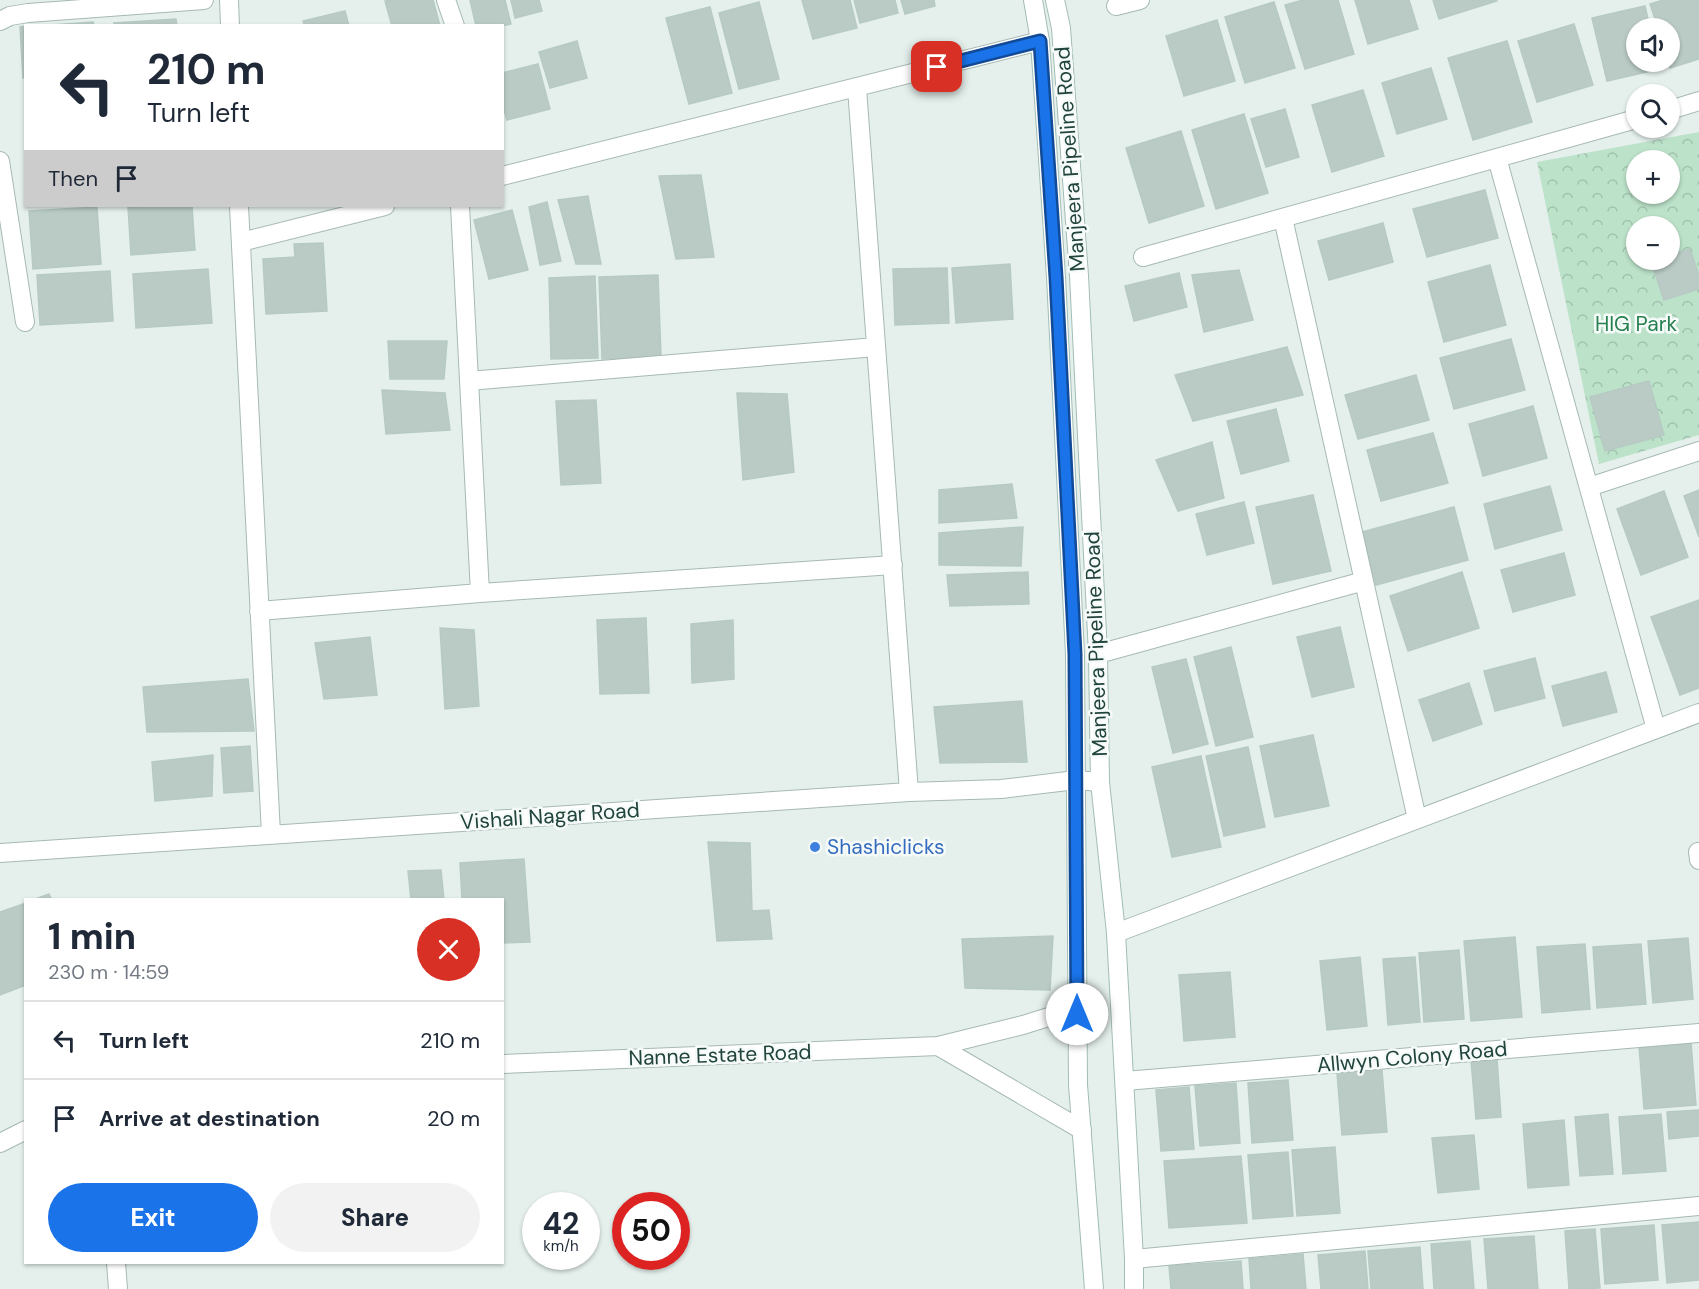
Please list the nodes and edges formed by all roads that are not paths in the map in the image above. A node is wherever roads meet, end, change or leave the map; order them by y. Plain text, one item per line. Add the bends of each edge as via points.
1 (204, 0) edge
2 (229, 0) edge
3 (446, 0) edge
4 (1033, 0) edge
5 (1056, 0) edge
6 (1140, 0) edge
7 (1116, 6) dead end
8 (0, 21) edge
9 (230, 24) edge
10 (454, 24) edge
11 (1040, 41) junction
12 (857, 88) junction
13 (1699, 101) edge
14 (1680, 107) edge
15 (1626, 122) edge
16 (1497, 158) junction
17 (0, 161) edge
18 (504, 175) edge
19 (239, 207) edge
20 (381, 207) edge
21 (460, 207) edge
22 (1282, 218) junction
23 (240, 242) junction
24 (1143, 257) dead end
25 (25, 322) dead end
26 (876, 347) junction
27 (469, 381) junction
28 (1699, 452) edge
29 (1589, 488) junction
30 (893, 566) junction
31 (1364, 581) junction
32 (480, 593) junction
33 (259, 610) junction
34 (1098, 654) junction
35 (1699, 713) edge
36 (1656, 729) junction
37 (1076, 780) junction
38 (1100, 782) junction
39 (909, 792) junction
40 (1417, 819) junction
41 (271, 834) junction
42 (0, 853) edge
43 (1116, 933) junction
44 (1077, 1008) junction
45 (1699, 1032) edge
46 (938, 1046) junction
47 (504, 1065) edge
48 (1125, 1081) junction
49 (1082, 1130) junction
50 (24, 1131) edge
51 (0, 1143) edge
52 (1699, 1206) edge
53 (1134, 1258) junction
54 (116, 1264) edge
55 (118, 1289) edge
56 (1094, 1289) edge
57 (1134, 1289) edge

1 - 8 street via 28,13
2 - 9 street
3 - 10 street
4 - 11 street, Manjeera Pipeline Road
5 - 34 street, Manjeera Pipeline Road via 1079,276
6 - 7 street
11 - 12 street
11 - 37 street, Manjeera Pipeline Road via 1072,595
12 - 18 street
12 - 26 street
13 - 14 street
15 - 16 street
16 - 22 street
16 - 29 street
17 - 25 street
19 - 23 street
20 - 23 street
21 - 27 street
22 - 24 street
22 - 31 street
23 - 33 street
26 - 27 street
26 - 30 street
27 - 32 street
28 - 29 street
29 - 36 street
30 - 32 street
30 - 39 street
31 - 34 street
31 - 40 street
32 - 33 street
33 - 41 street
34 - 38 street, Manjeera Pipeline Road
35 - 36 street
36 - 40 street
37 - 38 street, Vishali Nagar Road
37 - 39 street, Vishali Nagar Road via 1001,789
37 - 44 street, Manjeera Pipeline Road
38 - 43 street, Manjeera Pipeline Road
39 - 41 street, Vishali Nagar Road
40 - 43 street
41 - 42 street, Vishali Nagar Road
43 - 48 street, Manjeera Pipeline Road
44 - 46 street, Nanne Estate Road
44 - 49 street, Manjeera Pipeline Road
45 - 48 street, Allwyn Colony Road
46 - 47 street, Nanne Estate Road
46 - 49 street
48 - 53 street, Manjeera Pipeline Road
49 - 56 street, Manjeera Pipeline Road
50 - 51 street
52 - 53 street
53 - 57 street, Manjeera Pipeline Road
54 - 55 street

